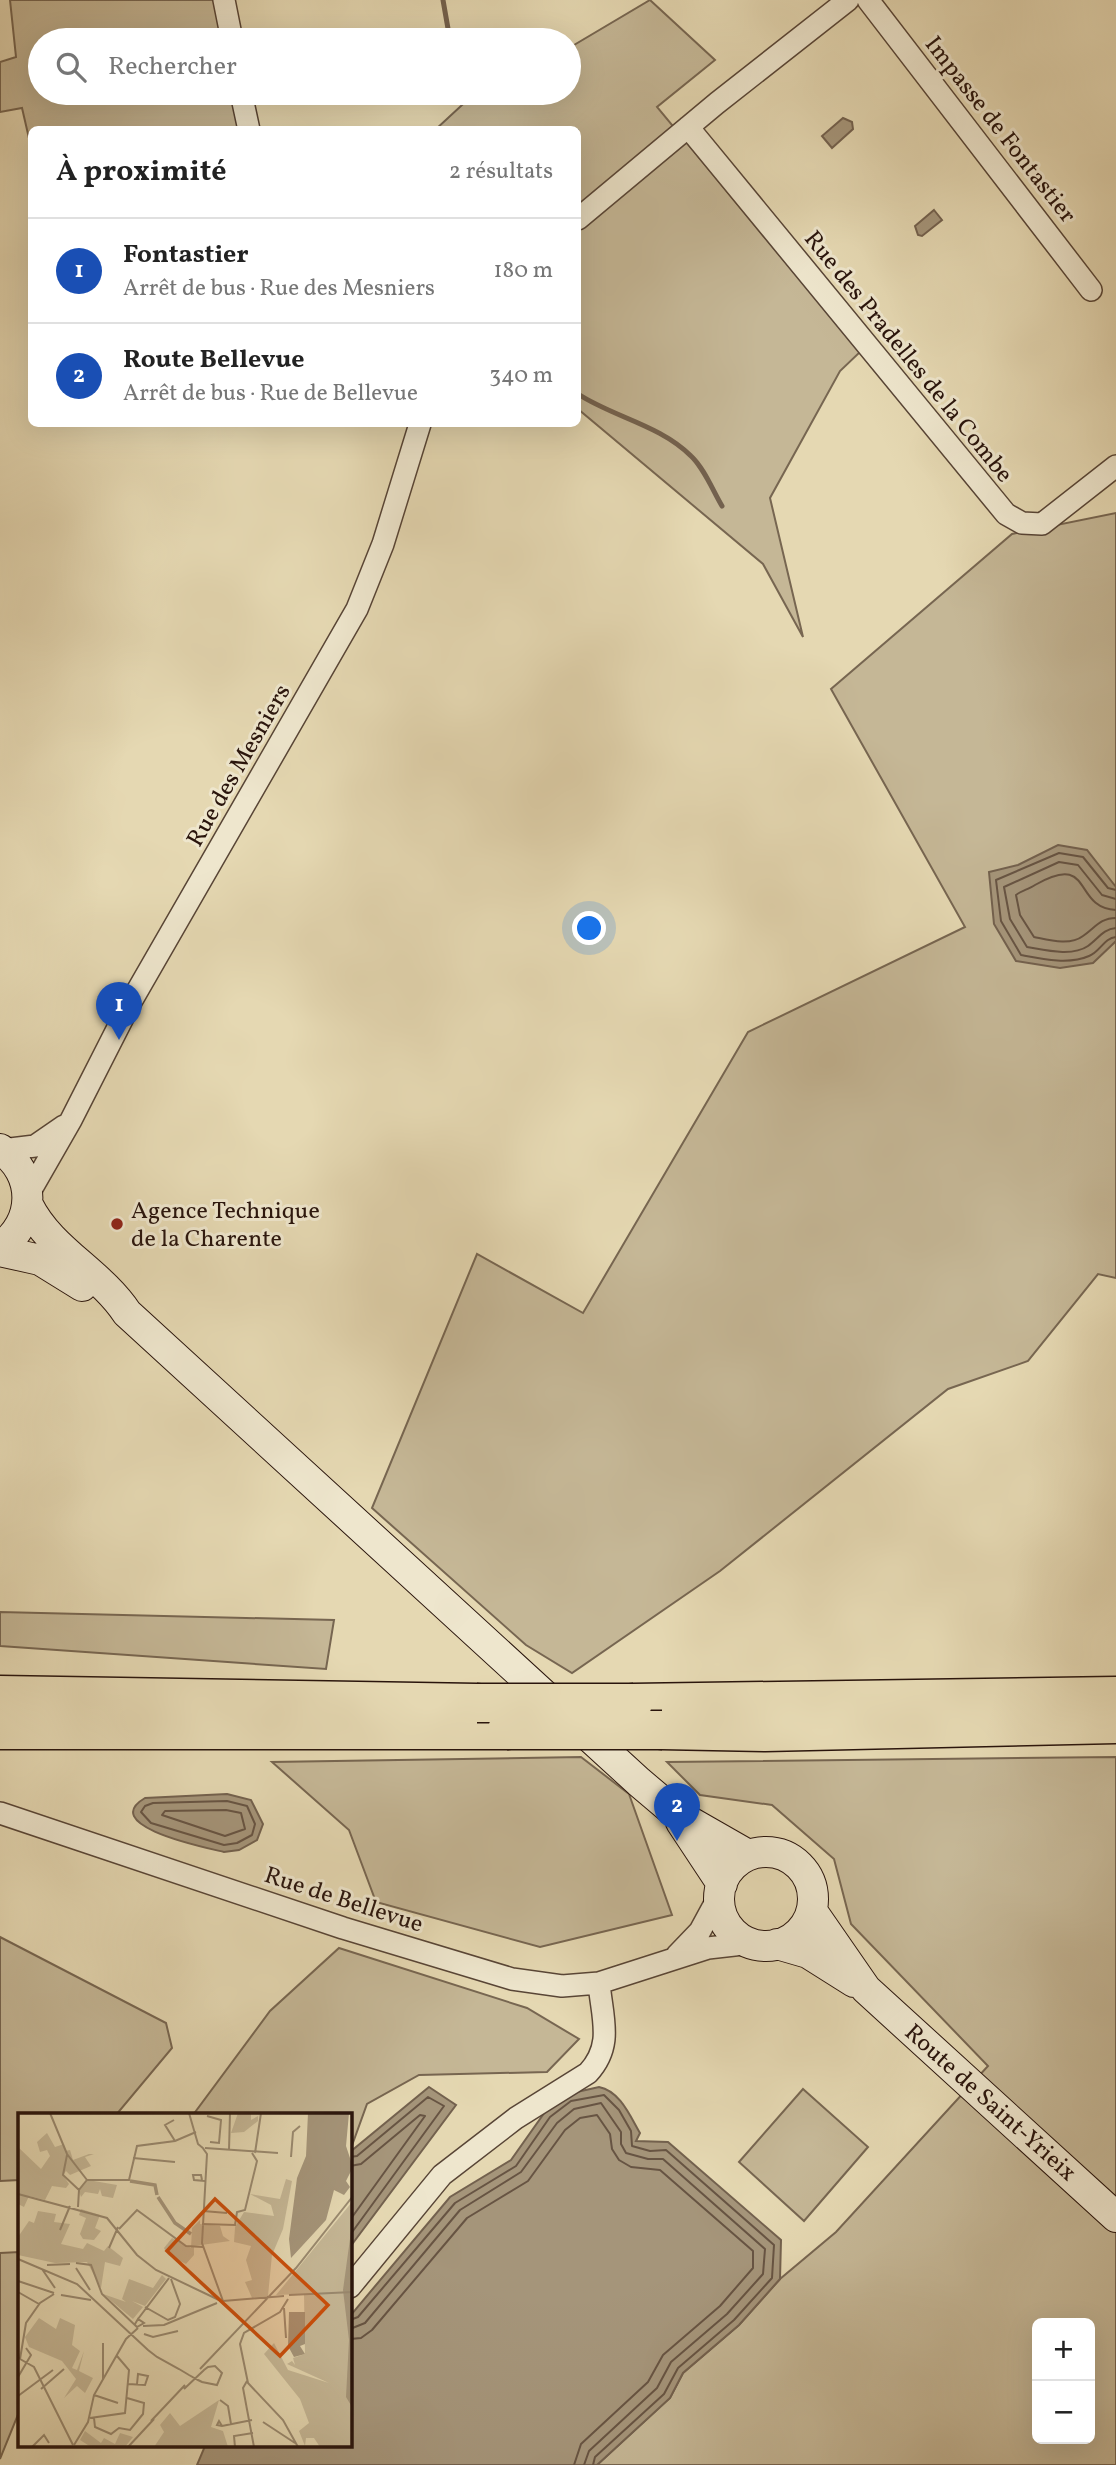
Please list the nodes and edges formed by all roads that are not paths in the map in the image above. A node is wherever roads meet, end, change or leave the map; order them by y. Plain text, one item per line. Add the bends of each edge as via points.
1 (225, 0) edge
2 (848, 0) edge
3 (868, 0) edge
4 (230, 28) edge
5 (244, 105) edge
6 (248, 126) edge
7 (688, 127) junction
8 (581, 216) edge
9 (1091, 290) dead end
10 (419, 427) edge
11 (1116, 466) edge
12 (71, 1120) junction
13 (1, 1150) edge
14 (28, 1200) junction
15 (0, 1249) edge
16 (127, 1313) junction
17 (0, 1695) edge
18 (1116, 1696) edge
19 (0, 1723) edge
20 (1116, 1724) edge
21 (188, 1728) junction
22 (0, 1730) edge
23 (0, 1813) edge
24 (678, 1815) junction
25 (748, 1855) junction
26 (720, 1890) junction
27 (812, 1911) junction
28 (764, 1944) junction
29 (675, 1956) junction
30 (598, 1983) junction
31 (866, 1989) junction
32 (1116, 2217) edge
33 (352, 2285) edge

1 - 4 street
2 - 7 street
3 - 9 street, Impasse de Fontastier
5 - 6 street
7 - 8 street
7 - 11 street, Rue des Pradelles de la Combe via 1006,514 1023,523 1042,524
10 - 12 street, Rue des Mesniers via 383,544 357,608 132,1000
12 - 13 street, Rue des Mesniers via 35,1146
12 - 14 street, Rue des Mesniers
13 - 14 street via 20,1169
14 - 15 street via 22,1224
14 - 16 street via 48,1235 117,1298
15 - 16 street via 54,1267
16 - 24 street
17 - 18 highway, bridge via 477,1703
19 - 21 highway
20 - 21 highway, bridge via 765,1732
21 - 22 highway
23 - 30 street, Rue de Bellevue via 343,1928 512,1979 562,1986
24 - 25 street
24 - 26 street
25 - 26 street via 737,1862
25 - 27 street via 774,1852 798,1863 812,1885
26 - 28 street via 725,1920 732,1930
26 - 29 street, Rue de Bellevue via 700,1931
27 - 28 street via 799,1933
27 - 31 street, Route de Saint-Yrieix
28 - 29 street, Rue de Bellevue via 718,1946
28 - 31 street, Route de Saint-Yrieix via 808,1953
29 - 30 street, Rue de Bellevue via 646,1970
30 - 33 street via 606,2040 600,2061 487,2138 442,2175
31 - 32 street, Route de Saint-Yrieix

